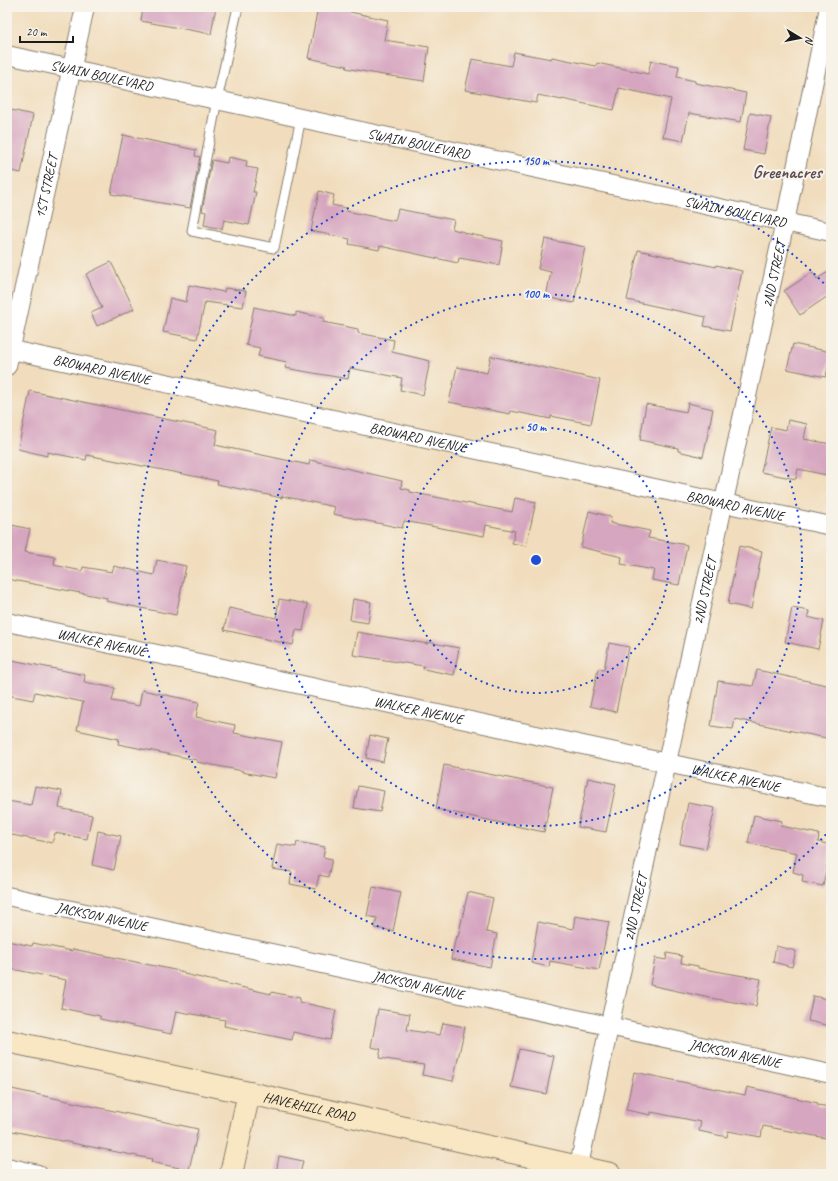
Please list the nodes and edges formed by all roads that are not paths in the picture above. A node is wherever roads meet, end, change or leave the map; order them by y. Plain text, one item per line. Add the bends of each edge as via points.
1 (85, 7) edge
2 (238, 7) edge
3 (829, 7) edge
4 (7, 55) edge
5 (72, 69) junction
6 (217, 100) junction
7 (301, 118) junction
8 (785, 222) junction
9 (831, 232) edge
10 (8, 355) edge
11 (724, 503) junction
12 (831, 526) edge
13 (7, 622) edge
14 (667, 764) junction
15 (831, 798) edge
16 (7, 896) edge
17 (610, 1025) junction
18 (7, 1041) edge
19 (831, 1074) edge
20 (249, 1093) junction
21 (7, 1167) edge
22 (578, 1171) edge
23 (38, 1174) edge
24 (231, 1174) edge
25 (610, 1174) edge

1 - 5 street, 1ST STREET
2 - 6 lane
3 - 8 street, 2ND STREET
4 - 5 street, SWAIN BOULEVARD
5 - 6 street, SWAIN BOULEVARD
5 - 10 street, 1ST STREET
6 - 7 street, SWAIN BOULEVARD
6 - 7 lane via 192,231 274,248
7 - 8 street, SWAIN BOULEVARD
8 - 9 street, SWAIN BOULEVARD
8 - 11 street, 2ND STREET
10 - 11 street, BROWARD AVENUE
11 - 12 street, BROWARD AVENUE
11 - 14 street, 2ND STREET
13 - 14 street, WALKER AVENUE
14 - 15 street, WALKER AVENUE
14 - 17 street, 2ND STREET
16 - 17 street, JACKSON AVENUE
17 - 19 street, JACKSON AVENUE
17 - 22 street, 2ND STREET
18 - 20 street, HAVERHILL ROAD
20 - 22 street, HAVERHILL ROAD
20 - 24 street
21 - 23 street
22 - 25 street, HAVERHILL ROAD

